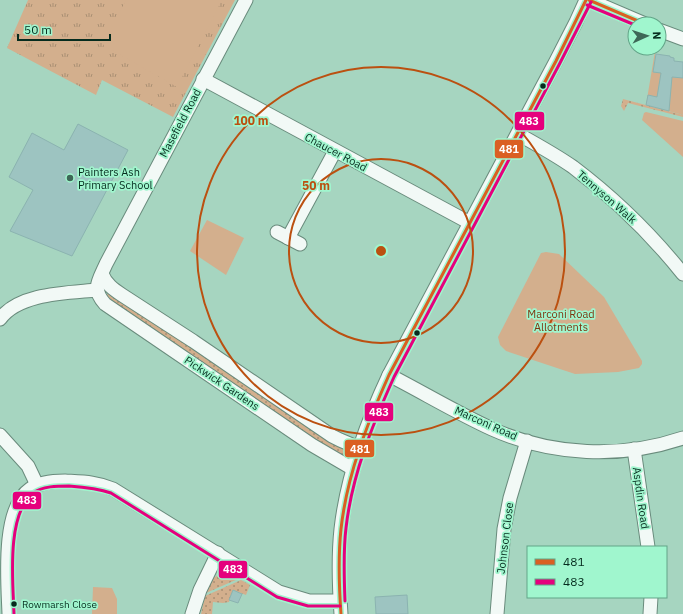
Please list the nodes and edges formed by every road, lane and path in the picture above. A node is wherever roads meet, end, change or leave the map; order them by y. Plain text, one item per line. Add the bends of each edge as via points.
1 (246, 0) edge
2 (588, 0) edge
3 (627, 16) edge
4 (667, 33) edge
5 (683, 39) edge
6 (203, 79) junction
7 (518, 134) junction
8 (336, 151) junction
9 (470, 223) junction
10 (288, 238) dead end
11 (102, 274) junction
12 (683, 274) edge
13 (97, 290) junction
14 (0, 319) edge
15 (389, 375) junction
16 (0, 435) edge
17 (683, 438) edge
18 (527, 441) junction
19 (359, 448) junction
20 (634, 449) junction
21 (353, 469) junction
22 (37, 485) junction
23 (4, 541) edge
24 (648, 546) edge
25 (218, 554) junction
26 (651, 598) edge
27 (341, 607) edge
28 (9, 614) edge
29 (192, 614) edge
30 (497, 614) edge
31 (650, 614) edge

1 - 6 street, Masefield Road
2 - 3 street
2 - 7 street
4 - 5 street
6 - 8 street, Chaucer Road
6 - 11 street, Masefield Road
7 - 9 street
7 - 12 street, Tennyson Walk via 572,166 609,196 657,243
8 - 9 street, Chaucer Road
8 - 10 street
9 - 15 street
11 - 13 street, Masefield Road via 97,283
11 - 19 street, Pickwick Gardens via 106,282 122,295 332,436
13 - 14 street via 30,299 12,307
13 - 21 street, Pickwick Gardens via 110,307 312,445
15 - 18 street, Marconi Road via 493,429
15 - 19 street
16 - 22 street via 28,466
17 - 20 street, Marconi Road
18 - 20 street, Marconi Road via 580,451 614,452
18 - 30 street, Johnson Close via 510,498 504,529
19 - 21 street
20 - 24 street, Aspdin Road
21 - 27 street via 341,532
22 - 23 street via 26,492 18,504
22 - 25 street via 62,481 92,482 106,486 122,493
23 - 28 street
25 - 27 street via 283,593
25 - 29 street via 200,590
26 - 31 street

